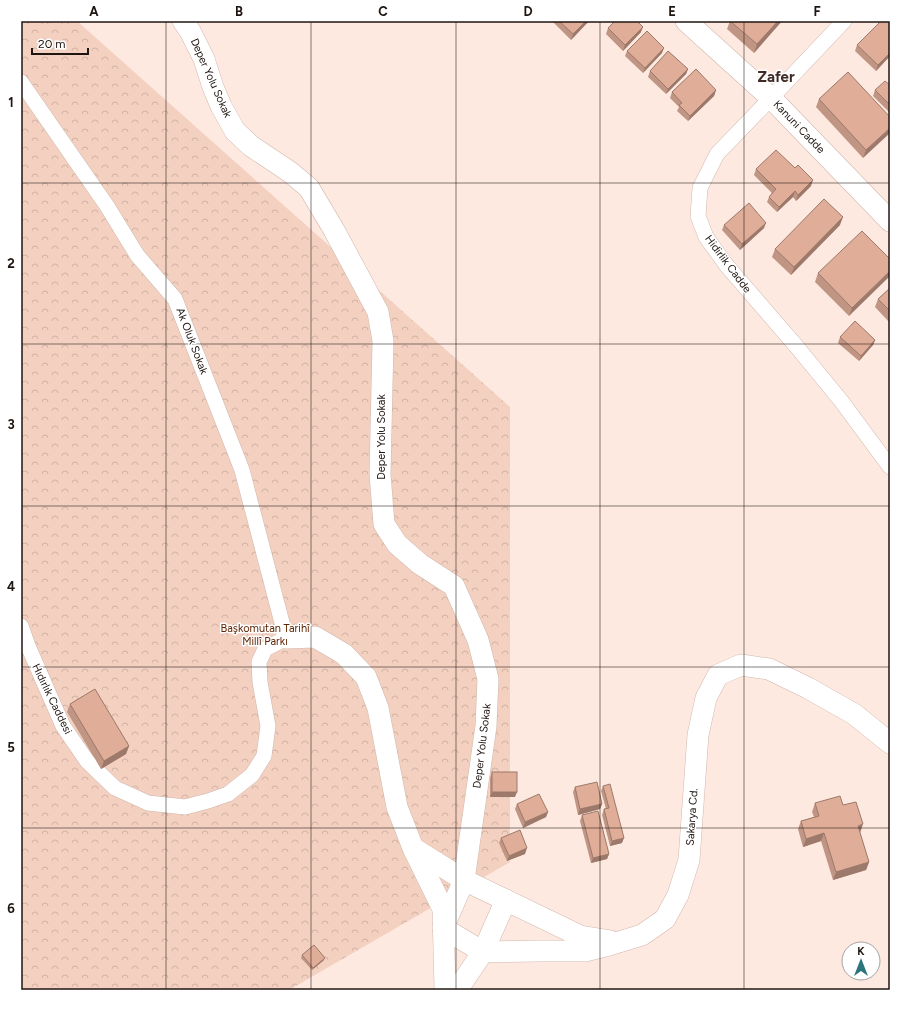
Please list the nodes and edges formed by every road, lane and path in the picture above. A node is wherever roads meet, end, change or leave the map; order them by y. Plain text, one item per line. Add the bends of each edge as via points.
1 (184, 21) edge
2 (686, 21) edge
3 (844, 21) edge
4 (21, 82) edge
5 (771, 98) junction
6 (890, 221) edge
7 (890, 467) edge
8 (21, 626) edge
9 (286, 638) junction
10 (854, 714) junction
11 (890, 736) edge
12 (890, 743) edge
13 (413, 848) junction
14 (464, 880) junction
15 (506, 900) junction
16 (443, 928) junction
17 (618, 943) junction
18 (483, 952) junction
19 (445, 990) edge
20 (457, 990) edge

1 - 14 street, Deper Yolu Sokak via 204,59 221,106 235,131 251,146 309,188 378,312 382,341 380,474 384,524 398,544 420,564 454,586 478,640 488,679 486,726
2 - 5 street, Kanuni Cadde
3 - 5 street, Hidirlik Cadde
4 - 9 street, Ak Oluk Sokak via 138,255 175,299 242,470
5 - 6 street, Kanuni Cadde
5 - 7 street, Hidirlik Cadde via 717,154 700,188 698,216 706,237 727,266 842,402
8 - 9 street, Hıdırlık Caddesi via 63,726 87,761 114,788 148,803 185,807 228,794 252,775 264,756 268,726 259,662 265,649
9 - 13 street via 315,637 344,654 366,677 378,708 397,807
10 - 11 street
10 - 12 street, Sakarya Cd.
10 - 17 street, Sakarya Cd. via 769,669 741,665 718,675 706,698 698,735 689,860 678,895 664,919 642,935
13 - 14 street
13 - 16 street via 443,909
14 - 15 street
14 - 16 street, Deper Yolu Sokak
15 - 17 street via 580,936
15 - 18 street
16 - 18 street
16 - 19 street
17 - 18 street, Sakarya Cd. via 585,951
18 - 20 street

